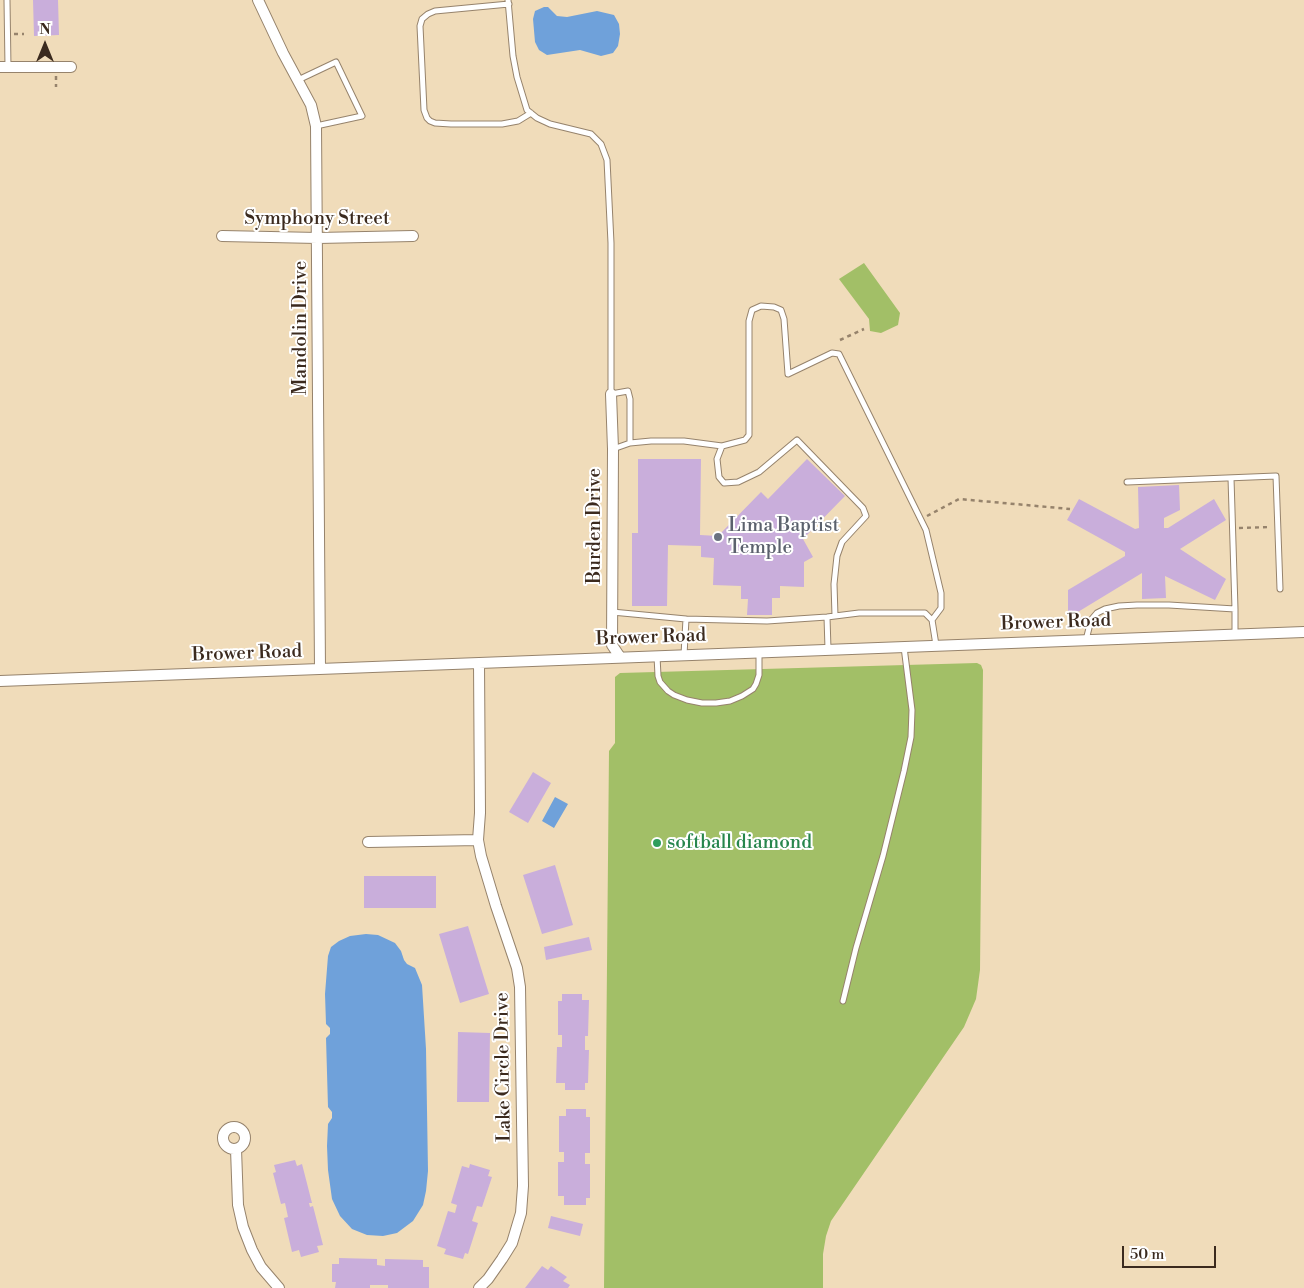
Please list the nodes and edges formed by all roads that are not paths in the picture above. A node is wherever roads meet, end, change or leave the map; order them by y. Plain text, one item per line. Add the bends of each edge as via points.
1 (7, 0) edge
2 (258, 0) edge
3 (508, 2) edge
4 (71, 66) dead end
5 (4, 67) edge
6 (298, 80) junction
7 (531, 113) junction
8 (316, 126) junction
9 (222, 236) dead end
10 (413, 236) dead end
11 (318, 238) junction
12 (611, 394) junction
13 (630, 443) junction
14 (722, 446) junction
15 (613, 449) junction
16 (1231, 478) junction
17 (1126, 482) dead end
18 (1280, 589) dead end
19 (1235, 610) junction
20 (612, 612) junction
21 (835, 616) junction
22 (827, 617) junction
23 (686, 619) junction
24 (932, 620) junction
25 (1304, 632) edge
26 (1235, 634) junction
27 (1086, 640) junction
28 (936, 645) junction
29 (904, 646) junction
30 (828, 649) junction
31 (759, 652) junction
32 (684, 654) junction
33 (657, 656) junction
34 (620, 657) junction
35 (479, 663) junction
36 (320, 669) junction
37 (0, 681) edge
38 (478, 840) junction
39 (368, 842) dead end
40 (843, 1001) dead end
41 (236, 1150) dead end
42 (279, 1288) edge
43 (479, 1288) edge

1 - 5 lane
2 - 6 street, Mandolin Drive
3 - 7 lane via 517,77 527,110
3 - 7 lane via 435,11 422,19 424,110 430,121 451,124 502,124 518,121
4 - 5 street
6 - 8 street, Mandolin Drive via 311,105
6 - 8 lane via 336,62 362,116
7 - 12 lane via 550,124 591,134 601,144 607,160 611,243
8 - 11 street, Mandolin Drive
9 - 11 street, Symphony Street
10 - 11 street, Symphony Street
11 - 36 street, Mandolin Drive
12 - 13 lane via 628,391
12 - 15 street, Burden Drive
13 - 14 lane via 684,441
13 - 15 lane
14 - 21 lane via 717,459 719,477 724,483 738,482 759,472 797,440 863,508 866,516 842,542 837,556
14 - 24 lane via 745,440 749,435 749,321 752,310 762,306 774,307 781,310 784,319 788,374 832,353 839,354 926,530 941,593 940,608
15 - 20 street, Burden Drive
16 - 17 lane
16 - 18 lane via 1276,476
16 - 19 lane
19 - 26 lane
19 - 27 lane via 1169,605 1119,606 1096,613
20 - 23 lane
20 - 34 street, Burden Drive via 612,644
21 - 22 lane
21 - 24 lane via 925,613
22 - 23 lane via 767,621
22 - 30 lane
23 - 32 lane
24 - 28 lane
25 - 26 street, Brower Road
26 - 27 street, Brower Road
27 - 28 street, Brower Road
28 - 29 street, Brower Road
29 - 30 street, Brower Road
29 - 40 lane via 912,710 911,737 883,856
30 - 31 street, Brower Road
31 - 32 street, Brower Road
31 - 33 lane via 759,675 753,689 730,701 716,703 674,696 660,682
32 - 33 street, Brower Road
33 - 34 street, Brower Road
34 - 35 street, Brower Road
35 - 36 street, Brower Road
35 - 38 street, Lake Circle Drive
36 - 37 street, Brower Road
38 - 39 street
38 - 43 street, Lake Circle Drive via 496,906 518,968 523,1186 521,1213 512,1243
41 - 42 street via 238,1205 243,1227 261,1267

